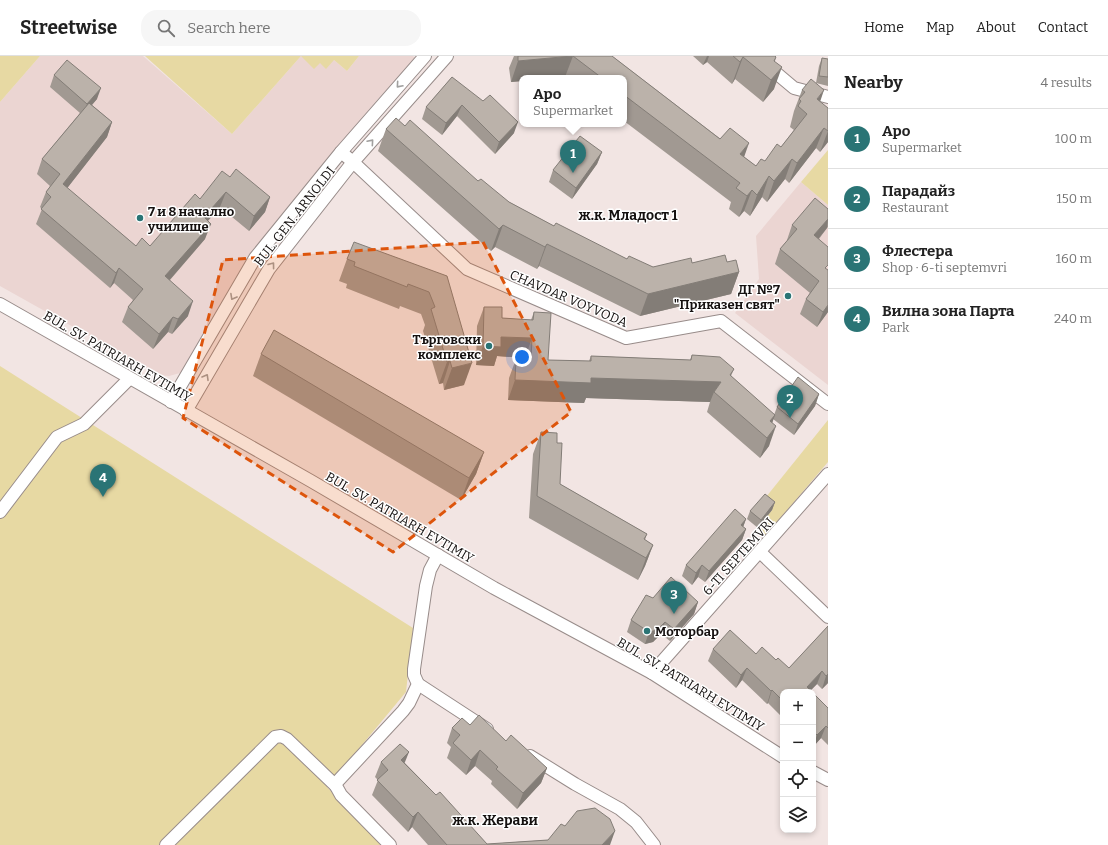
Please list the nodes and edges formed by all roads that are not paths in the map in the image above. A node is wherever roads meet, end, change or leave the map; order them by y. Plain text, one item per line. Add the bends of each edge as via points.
1 (425, 56) edge
2 (447, 56) edge
3 (756, 56) edge
4 (828, 97) edge
5 (341, 152) junction
6 (353, 162) junction
7 (0, 304) edge
8 (129, 379) junction
9 (171, 402) junction
10 (828, 404) edge
11 (186, 411) junction
12 (828, 474) edge
13 (0, 512) edge
14 (760, 552) junction
15 (438, 555) junction
16 (828, 616) edge
17 (652, 673) junction
18 (418, 684) junction
19 (497, 735) edge
20 (523, 752) edge
21 (780, 755) edge
22 (816, 774) edge
23 (828, 780) edge
24 (336, 786) junction
25 (166, 845) edge
26 (390, 845) edge
27 (654, 845) edge

1 -> 5 street, BUL. GEN. ARNOLDI
6 -> 2 street, BUL. GEN. ARNOLDI
3 - 4 street via 794,88
5 - 6 street, CHAVDAR VOYVODA
5 -> 9 street, BUL. GEN. ARNOLDI via 255,258
6 - 10 street, CHAVDAR VOYVODA via 467,269 626,338 721,321
11 -> 6 street, BUL. GEN. ARNOLDI via 269,269
7 - 8 street, BUL. SV. PATRIARH EVTIMIY
8 - 9 street, BUL. SV. PATRIARH EVTIMIY
8 - 13 street via 84,424 57,437
9 - 11 street, BUL. SV. PATRIARH EVTIMIY
11 - 15 street, BUL. SV. PATRIARH EVTIMIY
12 - 14 street, 6-TI SEPTEMVRI
14 - 16 street
14 - 17 street, 6-TI SEPTEMVRI
15 - 17 street, BUL. SV. PATRIARH EVTIMIY
15 - 18 street via 430,570 426,586 414,669
17 - 21 street, BUL. SV. PATRIARH EVTIMIY
18 - 19 street
18 - 24 street via 403,711
20 - 27 street via 620,809 636,822
22 - 23 street
24 - 25 street via 287,739 275,737
24 - 26 street via 341,795

